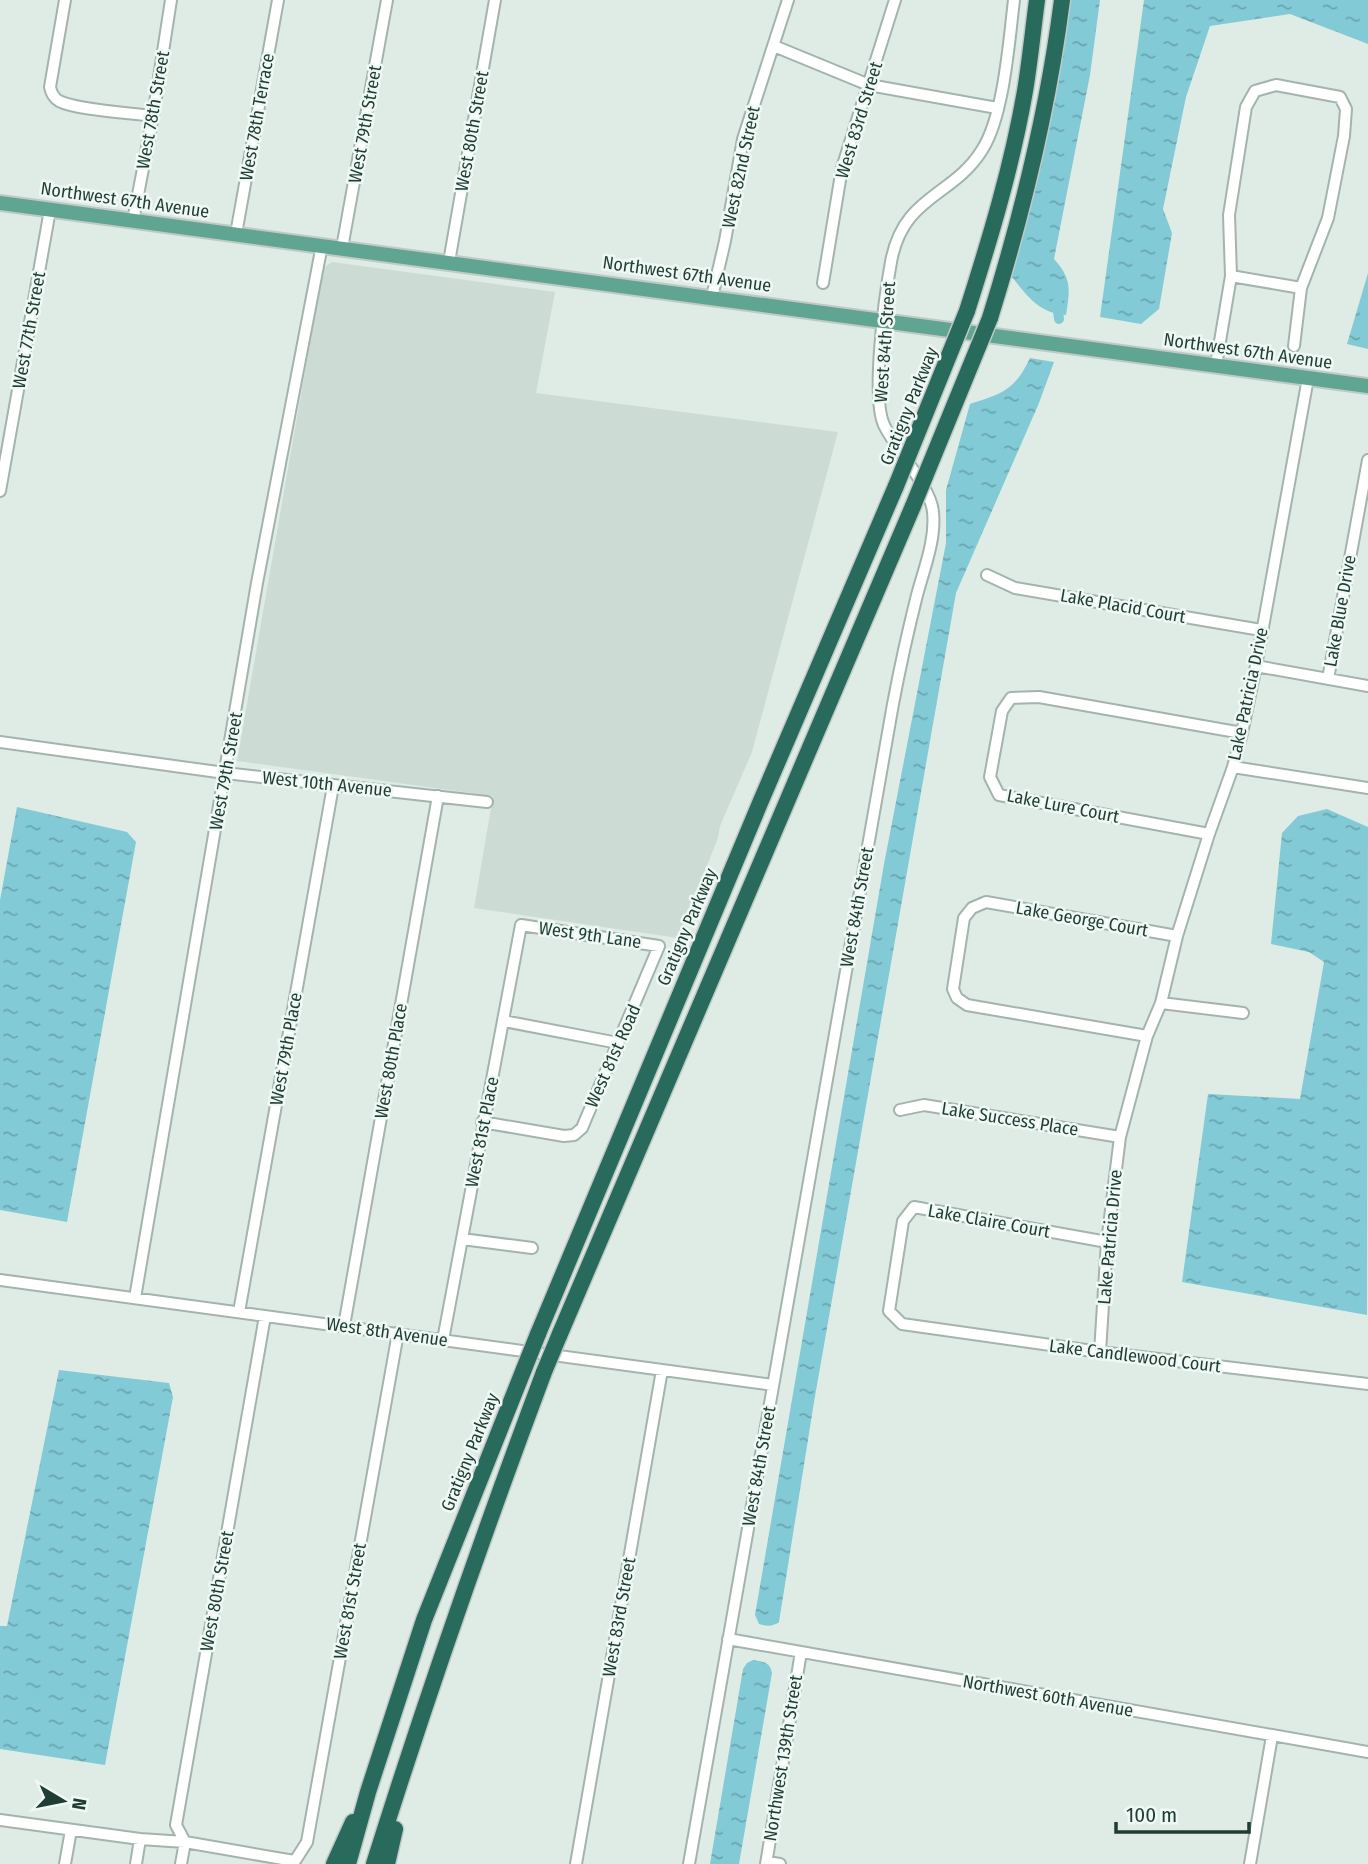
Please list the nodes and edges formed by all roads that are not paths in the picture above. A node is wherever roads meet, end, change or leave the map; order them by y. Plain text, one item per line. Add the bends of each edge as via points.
1 (65, 0) edge
2 (171, 0) edge
3 (278, 0) edge
4 (387, 0) edge
5 (494, 0) edge
6 (788, 0) edge
7 (895, 0) edge
8 (1014, 0) edge
9 (1037, 0) edge
10 (1062, 0) edge
11 (774, 46) junction
12 (869, 85) junction
13 (997, 108) junction
14 (153, 116) junction
15 (0, 203) edge
16 (50, 210) junction
17 (133, 220) junction
18 (236, 234) junction
19 (322, 245) junction
20 (342, 248) junction
21 (449, 262) junction
22 (1231, 276) junction
23 (823, 283) dead end
24 (1301, 288) junction
25 (712, 296) junction
26 (884, 321) junction
27 (1293, 346) dead end
28 (1216, 365) junction
29 (1308, 378) junction
30 (1368, 386) edge
31 (1368, 460) edge
32 (0, 491) edge
33 (987, 575) dead end
34 (1261, 630) junction
35 (1256, 666) junction
36 (1328, 679) junction
37 (1368, 686) edge
38 (1242, 733) junction
39 (0, 742) edge
40 (1233, 767) junction
41 (225, 773) junction
42 (333, 786) junction
43 (1368, 788) edge
44 (438, 796) junction
45 (487, 803) dead end
46 (1209, 834) junction
47 (521, 925) joint
48 (1177, 936) junction
49 (659, 946) joint
50 (1161, 1003) junction
51 (1243, 1013) dead end
52 (503, 1021) junction
53 (1147, 1036) junction
54 (618, 1043) junction
55 (900, 1110) dead end
56 (482, 1122) junction
57 (1120, 1137) junction
58 (462, 1239) junction
59 (1107, 1242) junction
60 (532, 1248) dead end
61 (1, 1280) edge
62 (0, 1293) edge
63 (135, 1298) junction
64 (239, 1312) junction
65 (265, 1316) junction
66 (902, 1324) joint
67 (344, 1326) junction
68 (398, 1334) junction
69 (443, 1339) junction
70 (1100, 1352) junction
71 (662, 1370) junction
72 (1368, 1384) edge
73 (773, 1385) junction
74 (728, 1639) junction
75 (800, 1652) junction
76 (419, 1720) junction
77 (1272, 1735) junction
78 (1368, 1752) edge
79 (368, 1791) junction
80 (0, 1820) edge
81 (71, 1830) junction
82 (140, 1839) junction
83 (185, 1842) junction
84 (294, 1863) edge
85 (766, 1863) edge
86 (65, 1864) edge
87 (136, 1864) edge
88 (181, 1864) edge
89 (334, 1864) edge
90 (348, 1864) edge
91 (374, 1864) edge
92 (387, 1864) edge
93 (576, 1864) edge
94 (689, 1864) edge
95 (780, 1864) edge
96 (1250, 1864) edge

1 - 14 street via 50,87 58,101
2 - 14 street, West 78th Street
3 - 18 street, West 78th Terrace
4 - 20 street, West 79th Street
5 - 21 street, West 80th Street
6 - 11 street, West 82nd Street
7 - 12 street, West 83rd Street
8 - 13 street, West 84th Street
9 - 79 highway, Gratigny Parkway, bridge via 1010,159 967,311 538,1334 424,1620
10 - 76 highway, bridge via 1032,174 990,318 544,1372
11 - 12 street
11 - 25 street, West 82nd Street via 743,139
12 - 13 street
12 - 23 street, West 83rd Street via 842,168
13 - 26 street, West 84th Street via 991,134 971,165 901,229 891,262
14 - 17 street, West 78th Street
15 - 16 main road, Northwest 67th Avenue
16 - 17 main road, Northwest 67th Avenue
16 - 32 street, West 77th Street
17 - 18 main road, Northwest 67th Avenue
18 - 19 main road, Northwest 67th Avenue
19 - 20 main road, Northwest 67th Avenue
19 - 41 street, West 79th Street
20 - 21 main road, Northwest 67th Avenue
21 - 25 main road, Northwest 67th Avenue
22 - 24 street
22 - 24 street via 1229,215 1246,107 1255,91 1276,85 1340,97 1346,109 1328,218
22 - 28 street
24 - 27 street
25 - 26 main road, Northwest 67th Avenue
26 - 28 main road, Northwest 67th Avenue
26 - 73 street, West 84th Street via 878,398 883,421 931,499 932,535 893,704
28 - 29 main road, Northwest 67th Avenue
29 - 30 main road, Northwest 67th Avenue
29 - 34 street, Lake Patricia Drive
31 - 36 street, Lake Blue Drive
33 - 34 street, Lake Placid Court via 1015,588
34 - 35 street, Lake Patricia Drive
35 - 36 street
35 - 38 street, Lake Patricia Drive
36 - 37 street
38 - 40 street, Lake Patricia Drive
38 - 46 street, Lake Lure Court via 1039,696 1011,698 1002,710 990,777 999,795
39 - 41 street, West 10th Avenue
40 - 43 street
40 - 46 street, Lake Patricia Drive
41 - 42 street, West 10th Avenue
41 - 63 street, West 79th Street
42 - 44 street, West 10th Avenue
42 - 64 street, West 79th Place
44 - 45 street, West 10th Avenue
44 - 67 street, West 80th Place
46 - 48 street, Lake Patricia Drive
47 - 49 street, West 9th Lane
47 - 52 street, West 81st Place
48 - 50 street, Lake Patricia Drive
48 - 53 street, Lake George Court via 986,901 964,918 953,989 967,1005
49 - 54 street, West 81st Road
50 - 51 street
50 - 53 street, Lake Patricia Drive
52 - 54 street
52 - 56 street, West 81st Place
53 - 57 street, Lake Patricia Drive
54 - 56 street, West 81st Road via 582,1128 574,1135
55 - 57 street, Lake Success Place via 924,1105
56 - 58 street, West 81st Place
57 - 59 street, Lake Patricia Drive
58 - 60 street
58 - 69 street, West 81st Place
59 - 66 street, Lake Claire Court via 914,1207 903,1221 889,1311
59 - 70 street, Lake Patricia Drive
61 - 62 street
61 - 63 street, West 8th Avenue
63 - 64 street, West 8th Avenue
64 - 65 street, West 8th Avenue
65 - 67 street, West 8th Avenue
65 - 83 street, West 80th Street via 176,1825
66 - 70 street, Lake Candlewood Court
67 - 68 street, West 8th Avenue
68 - 69 street, West 8th Avenue
68 - 84 street, West 81st Street via 307,1842
69 - 71 street, West 8th Avenue
70 - 72 street, Lake Candlewood Court
71 - 73 street, West 8th Avenue
71 - 93 street, West 83rd Street
73 - 74 street, West 84th Street
74 - 75 street, Northwest 60th Avenue
74 - 94 street, West 84th Street
75 - 77 street, Northwest 60th Avenue
75 - 85 street, Northwest 139th Street
76 - 91 highway
76 - 92 highway via 411,1775
77 - 78 street, Northwest 60th Avenue
77 - 96 street
79 - 89 highway
79 - 90 highway, Gratigny Parkway
80 - 81 street
81 - 82 street
81 - 86 street
82 - 83 street
82 - 87 street
83 - 84 street
83 - 88 street, West 80th Street
85 - 95 street

